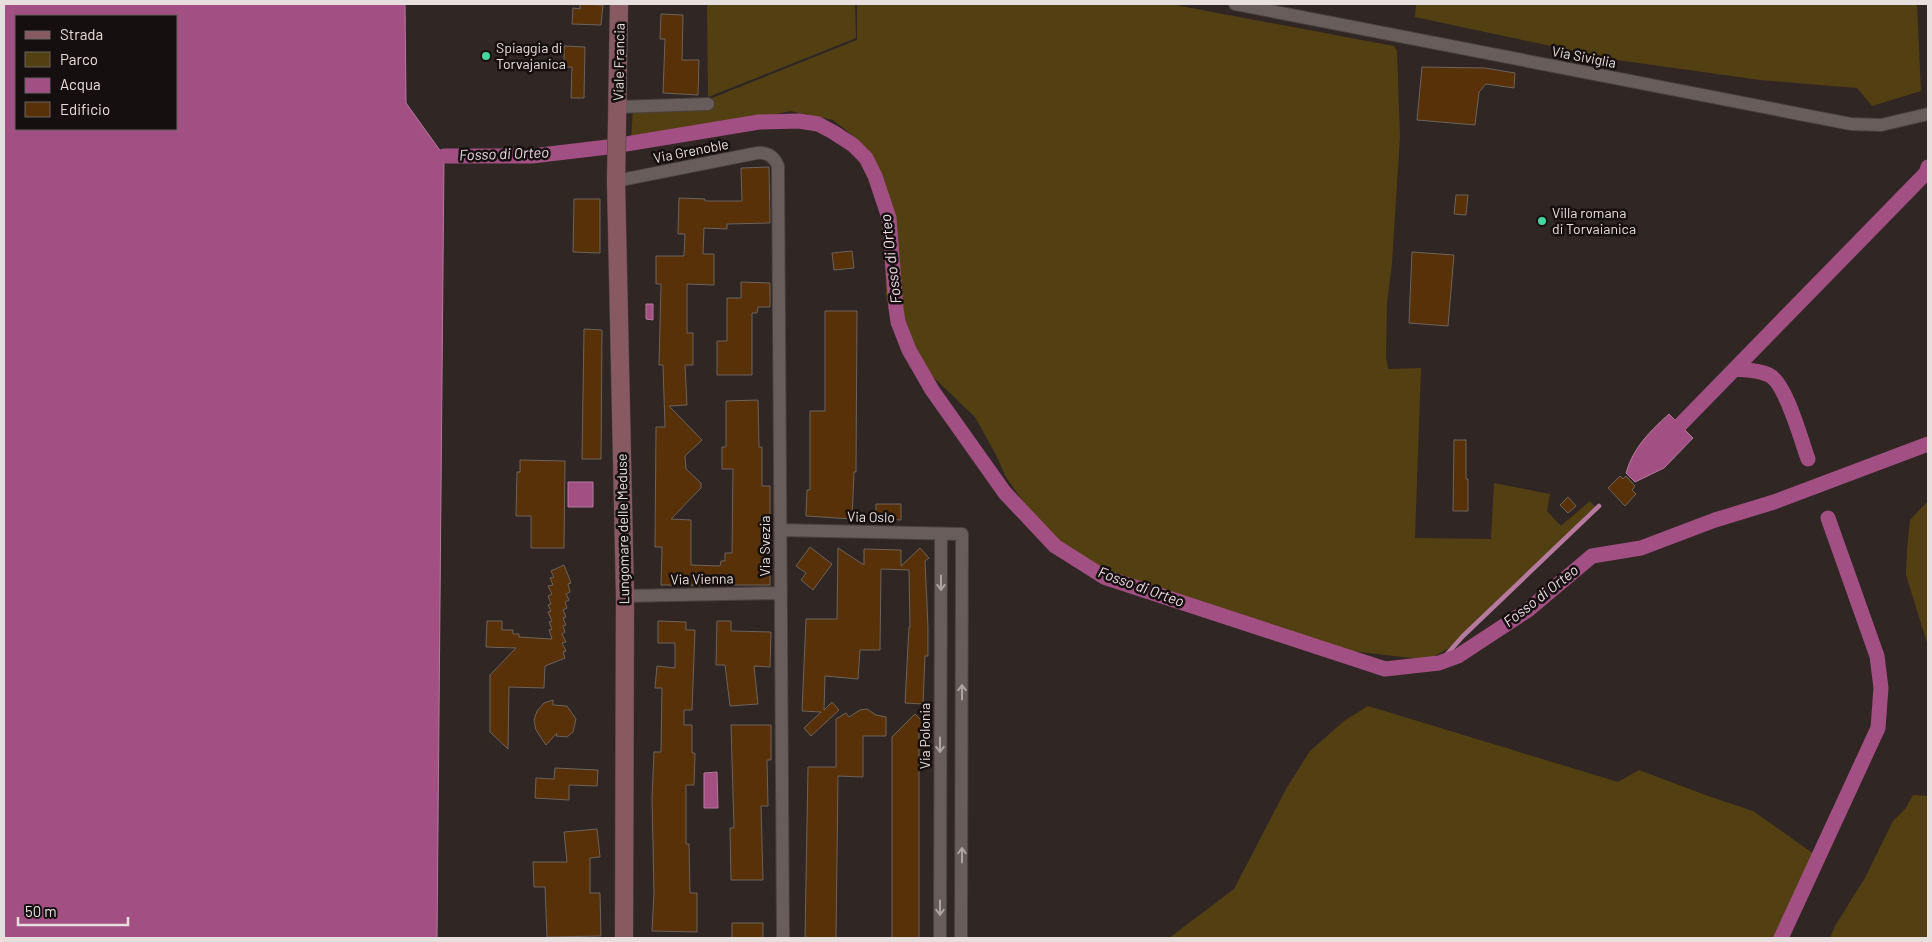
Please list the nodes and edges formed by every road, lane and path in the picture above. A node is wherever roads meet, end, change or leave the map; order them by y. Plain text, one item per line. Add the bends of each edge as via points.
1 (619, 4) edge
2 (1235, 4) edge
3 (708, 104) dead end
4 (618, 114) junction
5 (1924, 115) edge
6 (771, 156) joint
7 (616, 176) junction
8 (780, 530) junction
9 (941, 534) junction
10 (780, 593) junction
11 (625, 596) junction
12 (624, 938) edge
13 (783, 938) edge
14 (940, 938) edge
15 (962, 938) edge

1 - 4 main road, Viale Francia
2 - 5 street, Via Siviglia via 1851,124 1881,124
3 - 4 street
4 - 7 main road, Lungomare delle Meduse
6 - 7 street, Via Grenoble via 757,153
6 - 8 street, Via Svezia via 778,169
7 - 11 main road, Lungomare delle Meduse
8 - 9 street, Via Oslo
8 - 10 street, Via Svezia
9 -> 14 street, Via Polonia
15 -> 9 street, Via Oslo via 962,534
10 - 11 street, Via Vienna
10 - 13 street, Via Svezia
11 - 12 main road, Lungomare delle Meduse

